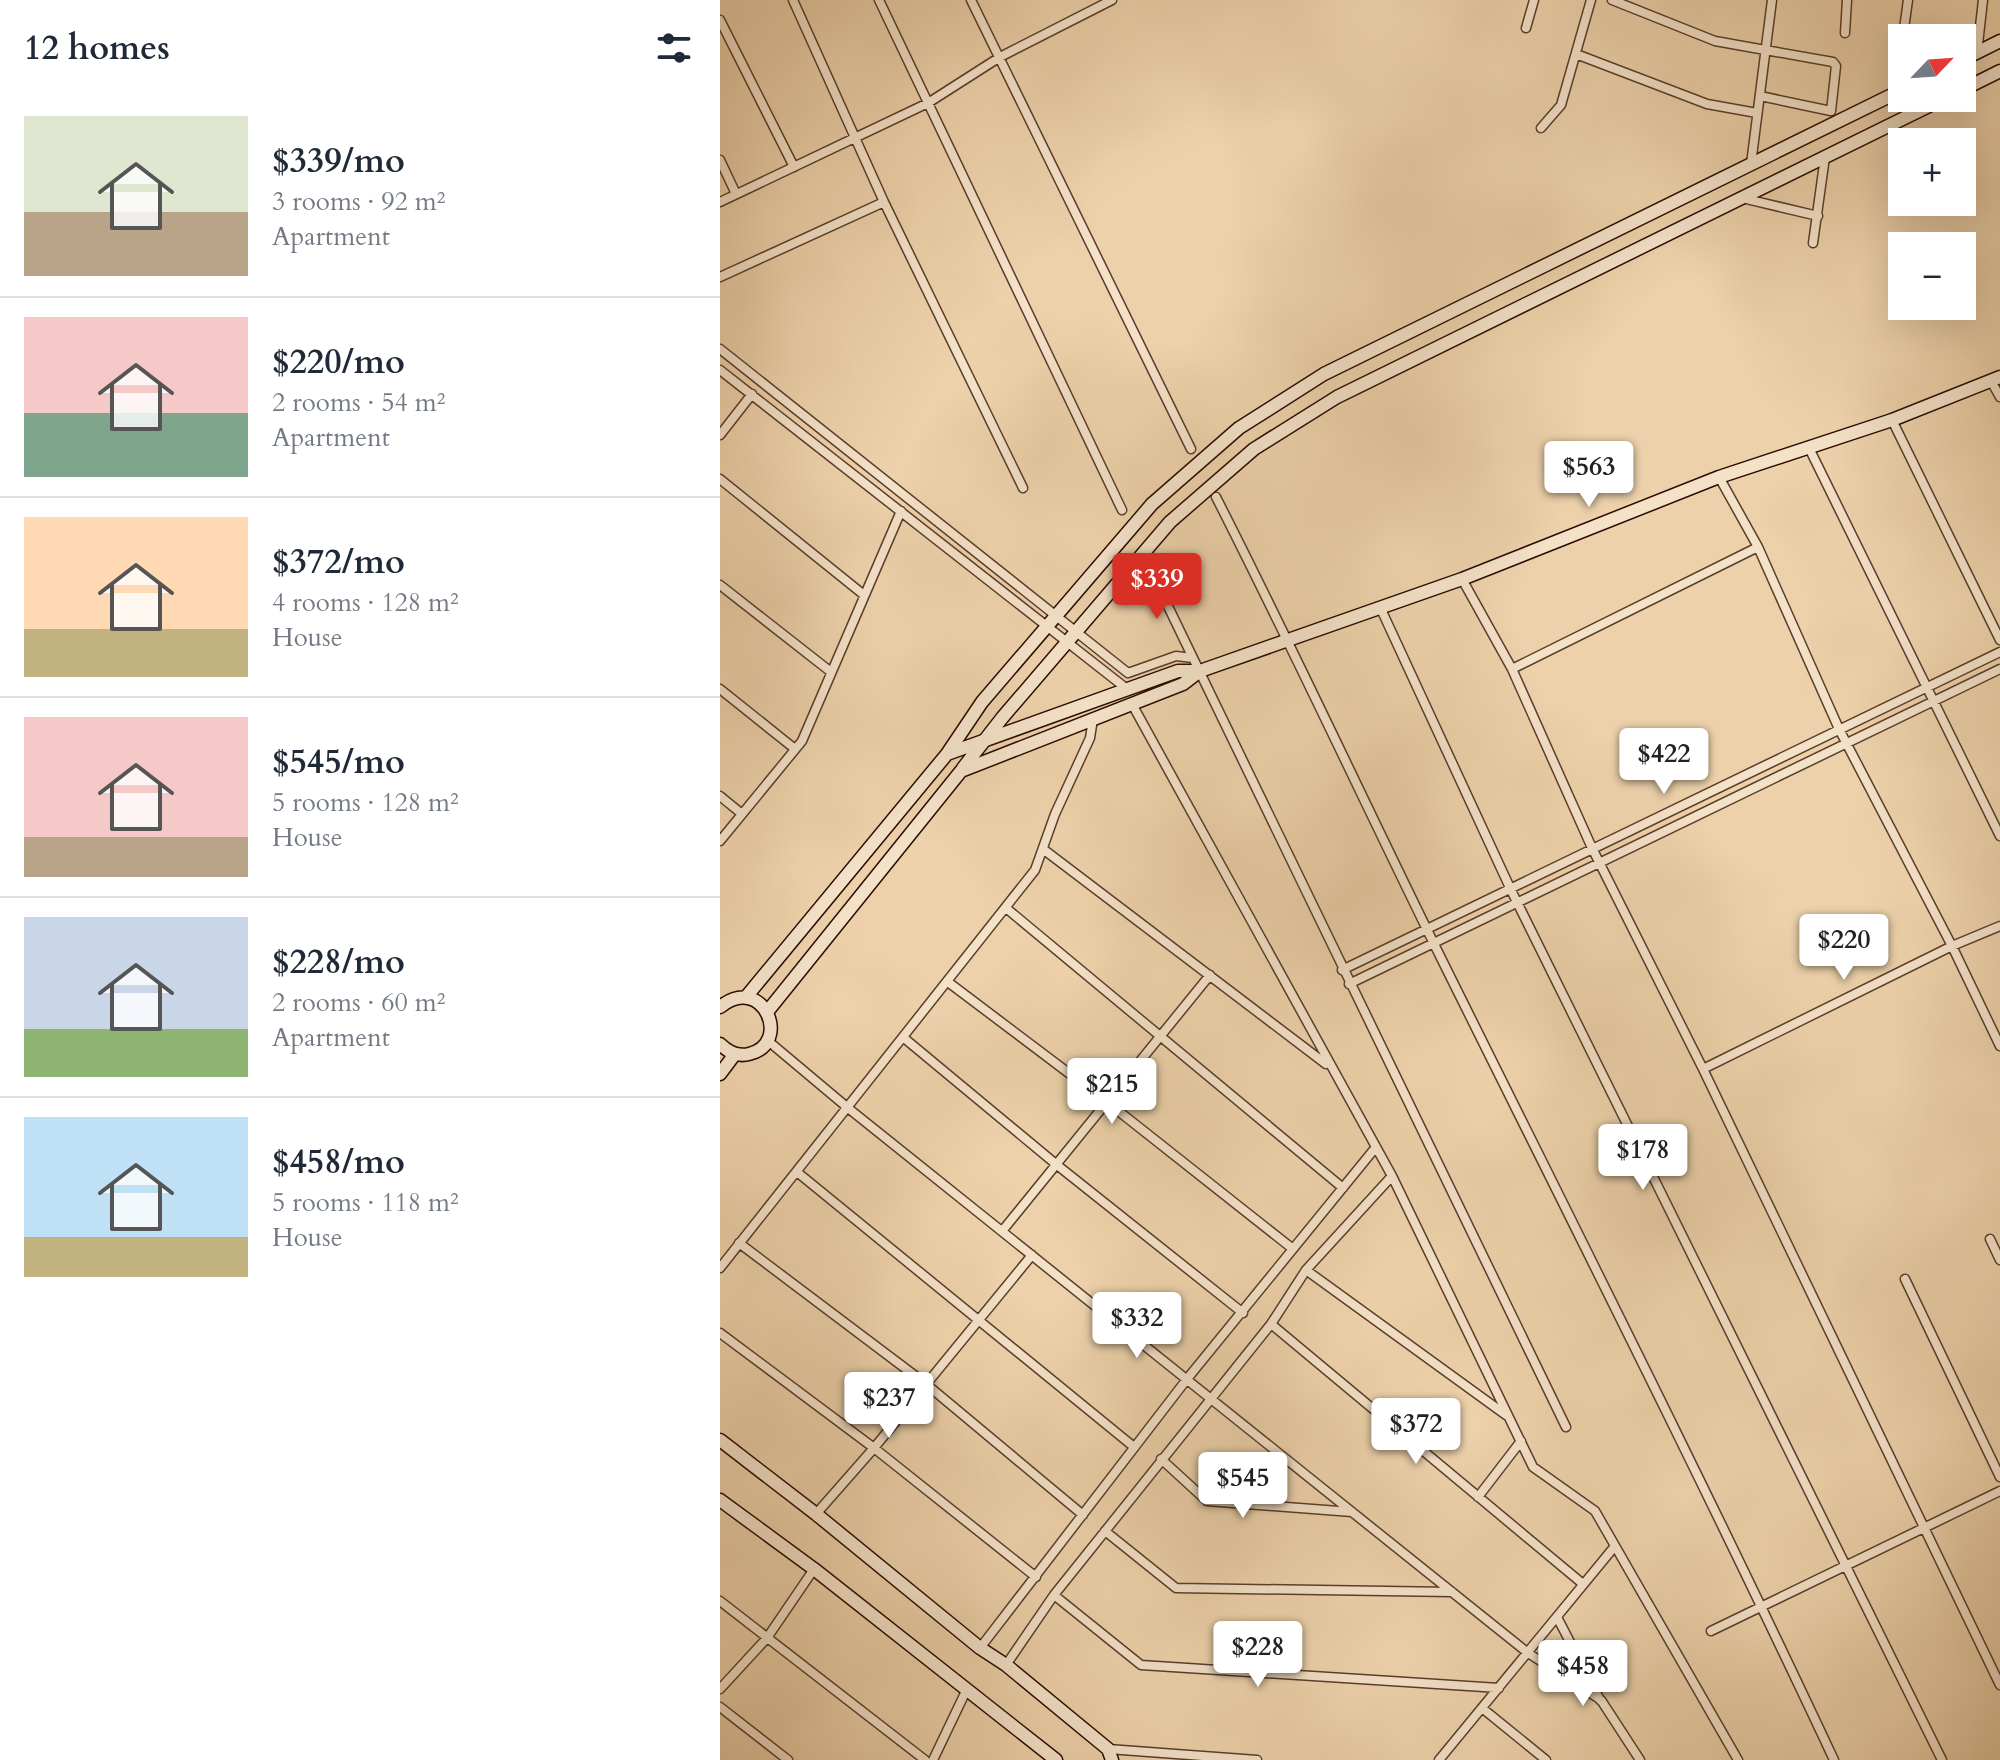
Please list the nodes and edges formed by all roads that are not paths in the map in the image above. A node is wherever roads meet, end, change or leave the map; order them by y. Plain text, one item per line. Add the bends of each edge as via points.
1 (793, 0) edge
2 (879, 0) edge
3 (971, 0) edge
4 (1112, 0) edge
5 (1534, 0) edge
6 (1591, 0) edge
7 (1612, 0) edge
8 (1772, 0) edge
9 (1847, 0) edge
10 (1908, 0) edge
11 (1983, 0) edge
12 (720, 20) edge
13 (1905, 24) edge
14 (1526, 28) dead end
15 (1845, 33) dead end
16 (2000, 41) edge
17 (1764, 50) junction
18 (1977, 53) joint
19 (1576, 54) junction
20 (1000, 57) junction
21 (2000, 71) edge
22 (1976, 83) edge
23 (1760, 96) junction
24 (1888, 97) edge
25 (928, 103) junction
26 (1917, 112) edge
27 (1757, 113) junction
28 (1541, 128) dead end
29 (856, 138) junction
30 (1798, 141) junction
31 (1825, 157) junction
32 (720, 160) edge
33 (1751, 164) junction
34 (1810, 165) junction
35 (794, 167) junction
36 (736, 194) junction
37 (1742, 198) junction
38 (720, 202) edge
39 (884, 202) junction
40 (1818, 216) junction
41 (1813, 243) dead end
42 (720, 277) edge
43 (720, 349) edge
44 (720, 370) edge
45 (1996, 379) edge
46 (752, 394) junction
47 (2000, 397) edge
48 (1892, 420) junction
49 (720, 435) edge
50 (1809, 448) junction
51 (1191, 449) dead end
52 (1719, 477) junction
53 (720, 479) edge
54 (1023, 488) dead end
55 (1216, 497) dead end
56 (1122, 510) dead end
57 (901, 511) junction
58 (1758, 547) junction
59 (1150, 569) dead end
60 (1462, 579) junction
61 (720, 585) edge
62 (864, 595) junction
63 (1380, 607) junction
64 (1056, 616) junction
65 (1047, 626) junction
66 (1072, 637) junction
67 (1288, 638) junction
68 (2000, 640) edge
69 (2000, 652) edge
70 (1193, 658) junction
71 (1512, 669) junction
72 (2000, 669) edge
73 (1200, 671) junction
74 (831, 672) junction
75 (1927, 687) junction
76 (720, 689) edge
77 (1127, 689) junction
78 (1934, 701) junction
79 (1132, 704) junction
80 (1093, 719) junction
81 (1839, 729) junction
82 (985, 740) junction
83 (1847, 743) junction
84 (795, 749) junction
85 (947, 754) junction
86 (961, 771) junction
87 (720, 796) edge
88 (742, 814) junction
89 (2000, 836) edge
90 (720, 841) edge
91 (1592, 848) junction
92 (1043, 849) junction
93 (1600, 863) junction
94 (1511, 890) junction
95 (1517, 903) junction
96 (1006, 908) junction
97 (2000, 926) edge
98 (1426, 928) junction
99 (1434, 943) junction
100 (1952, 946) junction
101 (1342, 970) junction
102 (1210, 975) junction
103 (948, 982) junction
104 (1349, 984) junction
105 (746, 997) junction
106 (720, 1007) edge
107 (767, 1012) junction
108 (1160, 1037) junction
109 (904, 1038) junction
110 (767, 1040) junction
111 (720, 1044) edge
112 (2000, 1046) edge
113 (735, 1054) junction
114 (1332, 1067) junction
115 (1703, 1069) junction
116 (720, 1074) edge
117 (1107, 1102) junction
118 (848, 1108) junction
119 (1376, 1147) junction
120 (1057, 1165) junction
121 (797, 1172) junction
122 (1392, 1176) junction
123 (1343, 1188) junction
124 (1003, 1230) junction
125 (1990, 1239) dead end
126 (739, 1243) junction
127 (1293, 1249) junction
128 (1032, 1255) junction
129 (2000, 1260) edge
130 (720, 1268) edge
131 (1306, 1270) junction
132 (1905, 1279) dead end
133 (1243, 1313) junction
134 (977, 1320) junction
135 (1271, 1324) junction
136 (720, 1333) edge
137 (1187, 1379) junction
138 (926, 1384) junction
139 (1210, 1397) junction
140 (1508, 1416) junction
141 (1566, 1427) dead end
142 (720, 1440) edge
143 (1521, 1441) junction
144 (1134, 1447) junction
145 (874, 1448) junction
146 (1161, 1459) junction
147 (2000, 1477) edge
148 (2000, 1491) edge
149 (1478, 1497) junction
150 (720, 1500) edge
151 (1353, 1512) junction
152 (816, 1514) junction
153 (1083, 1515) junction
154 (1924, 1528) junction
155 (1105, 1531) junction
156 (1615, 1546) junction
157 (1847, 1565) junction
158 (814, 1569) junction
159 (1036, 1577) junction
160 (1583, 1584) junction
161 (1453, 1592) junction
162 (1054, 1595) junction
163 (720, 1601) edge
164 (1762, 1606) junction
165 (1557, 1617) junction
166 (1711, 1631) dead end
167 (767, 1638) junction
168 (980, 1648) junction
169 (1528, 1653) junction
170 (1006, 1665) junction
171 (2000, 1685) edge
172 (1499, 1688) junction
173 (720, 1689) edge
174 (966, 1691) junction
175 (1601, 1700) junction
176 (720, 1707) edge
177 (1482, 1708) junction
178 (1110, 1755) edge
179 (788, 1760) edge
180 (925, 1760) edge
181 (933, 1760) edge
182 (1056, 1760) edge
183 (1257, 1760) edge
184 (1439, 1760) edge
185 (1546, 1760) edge
186 (1640, 1760) edge
187 (1738, 1760) edge
188 (1834, 1760) edge
189 (1942, 1760) edge

1 - 29 street
2 - 25 street
3 - 20 street
4 - 20 street
5 - 14 street
6 - 19 street
7 - 17 street via 1703,37
8 - 17 street
9 - 15 street
10 - 13 street
11 - 18 street
12 - 35 street
16 - 18 street
17 - 23 street
17 - 23 street via 1836,66 1831,111
19 - 27 street via 1707,104
19 - 28 street via 1561,105
20 - 25 street
20 - 51 street
21 - 22 street
23 - 27 street
24 - 30 street
25 - 29 street
25 - 56 street
26 - 31 street
27 - 33 street
29 - 35 street
29 - 39 street
30 - 33 street
30 - 34 street
31 - 34 street
31 - 40 street
32 - 36 street
33 - 64 street via 1324,374 1239,428 1152,504
34 - 37 street
35 - 36 street
36 - 38 street
37 - 40 street
37 - 66 street via 1337,397 1254,449 1170,522
39 - 42 street
39 - 54 street
40 - 41 street
43 - 64 street
44 - 46 street
45 - 47 street
45 - 48 street
46 - 49 street
46 - 57 street
48 - 50 street
48 - 68 street
50 - 52 street
50 - 75 street
52 - 58 street
52 - 60 street
53 - 62 street
55 - 67 street
57 - 62 street
57 - 65 street
58 - 71 street
58 - 81 street
59 - 70 street
60 - 63 street
60 - 71 street
61 - 74 street
62 - 74 street
63 - 67 street
63 - 94 street
64 - 65 street
64 - 66 street
65 - 66 street
65 - 85 street via 982,702
66 - 70 street via 1128,673 1176,656
66 - 77 street
66 - 82 street
67 - 73 street
67 - 98 street
69 - 75 street
70 - 73 street
71 - 91 street
72 - 78 street
73 - 77 street via 1178,671
73 - 79 street via 1183,684
73 - 101 street
74 - 84 street
75 - 78 street
75 - 81 street
76 - 84 street
77 - 82 street
78 - 83 street
78 - 89 street
79 - 80 street
79 - 114 street
80 - 86 street
80 - 92 street via 1090,738
81 - 83 street
81 - 91 street
82 - 85 street
82 - 86 street
83 - 93 street
83 - 100 street
84 - 88 street
85 - 105 street
86 - 107 street
87 - 88 street
88 - 90 street
91 - 93 street
91 - 94 street
92 - 96 street via 1035,870
92 - 102 street
93 - 95 street
93 - 115 street
94 - 95 street
94 - 98 street
95 - 99 street
95 - 157 street
96 - 103 street
96 - 108 street
97 - 100 street
98 - 99 street
98 - 101 street
99 - 104 street
99 - 164 street
100 - 112 street
100 - 115 street
101 - 104 street
102 - 108 street
102 - 114 street
103 - 109 street
103 - 117 street
104 - 141 street
105 - 106 street
105 - 107 street
107 - 110 street
108 - 117 street
108 - 123 street
109 - 118 street
109 - 120 street
110 - 113 street via 754,1053
110 - 118 street
111 - 113 street
113 - 116 street
114 - 119 street
115 - 154 street
117 - 120 street
117 - 127 street
118 - 121 street
118 - 124 street
119 - 122 street
119 - 123 street
120 - 124 street
120 - 133 street
121 - 126 street
121 - 134 street
122 - 131 street
122 - 140 street
123 - 127 street
124 - 128 street
125 - 129 street
126 - 130 street
126 - 138 street
127 - 133 street
128 - 134 street
128 - 137 street
131 - 135 street
131 - 140 street
132 - 147 street
133 - 137 street
134 - 138 street
134 - 144 street
135 - 139 street
135 - 149 street
136 - 145 street
137 - 139 street
137 - 144 street
138 - 145 street
138 - 153 street
139 - 146 street
139 - 151 street
140 - 143 street
142 - 152 street
143 - 149 street
143 - 156 street via 1533,1467 1595,1511
144 - 153 street
145 - 152 street
145 - 159 street
146 - 151 street via 1207,1501
146 - 155 street
148 - 154 street
149 - 160 street
150 - 158 street
151 - 161 street
152 - 168 street
153 - 159 street
154 - 157 street
154 - 171 street
155 - 161 street via 1176,1588
155 - 162 street
156 - 160 street
156 - 187 street
157 - 164 street
157 - 189 street
158 - 167 street
158 - 174 street
159 - 168 street
160 - 165 street
161 - 169 street
162 - 170 street
162 - 172 street via 1141,1665
163 - 167 street
164 - 166 street
164 - 188 street
165 - 169 street
165 - 175 street
167 - 173 street
167 - 180 street
168 - 170 street
169 - 172 street
169 - 175 street
170 - 178 street
172 - 177 street
174 - 181 street
174 - 182 street
175 - 186 street
176 - 179 street
177 - 184 street
177 - 185 street
178 - 183 street

